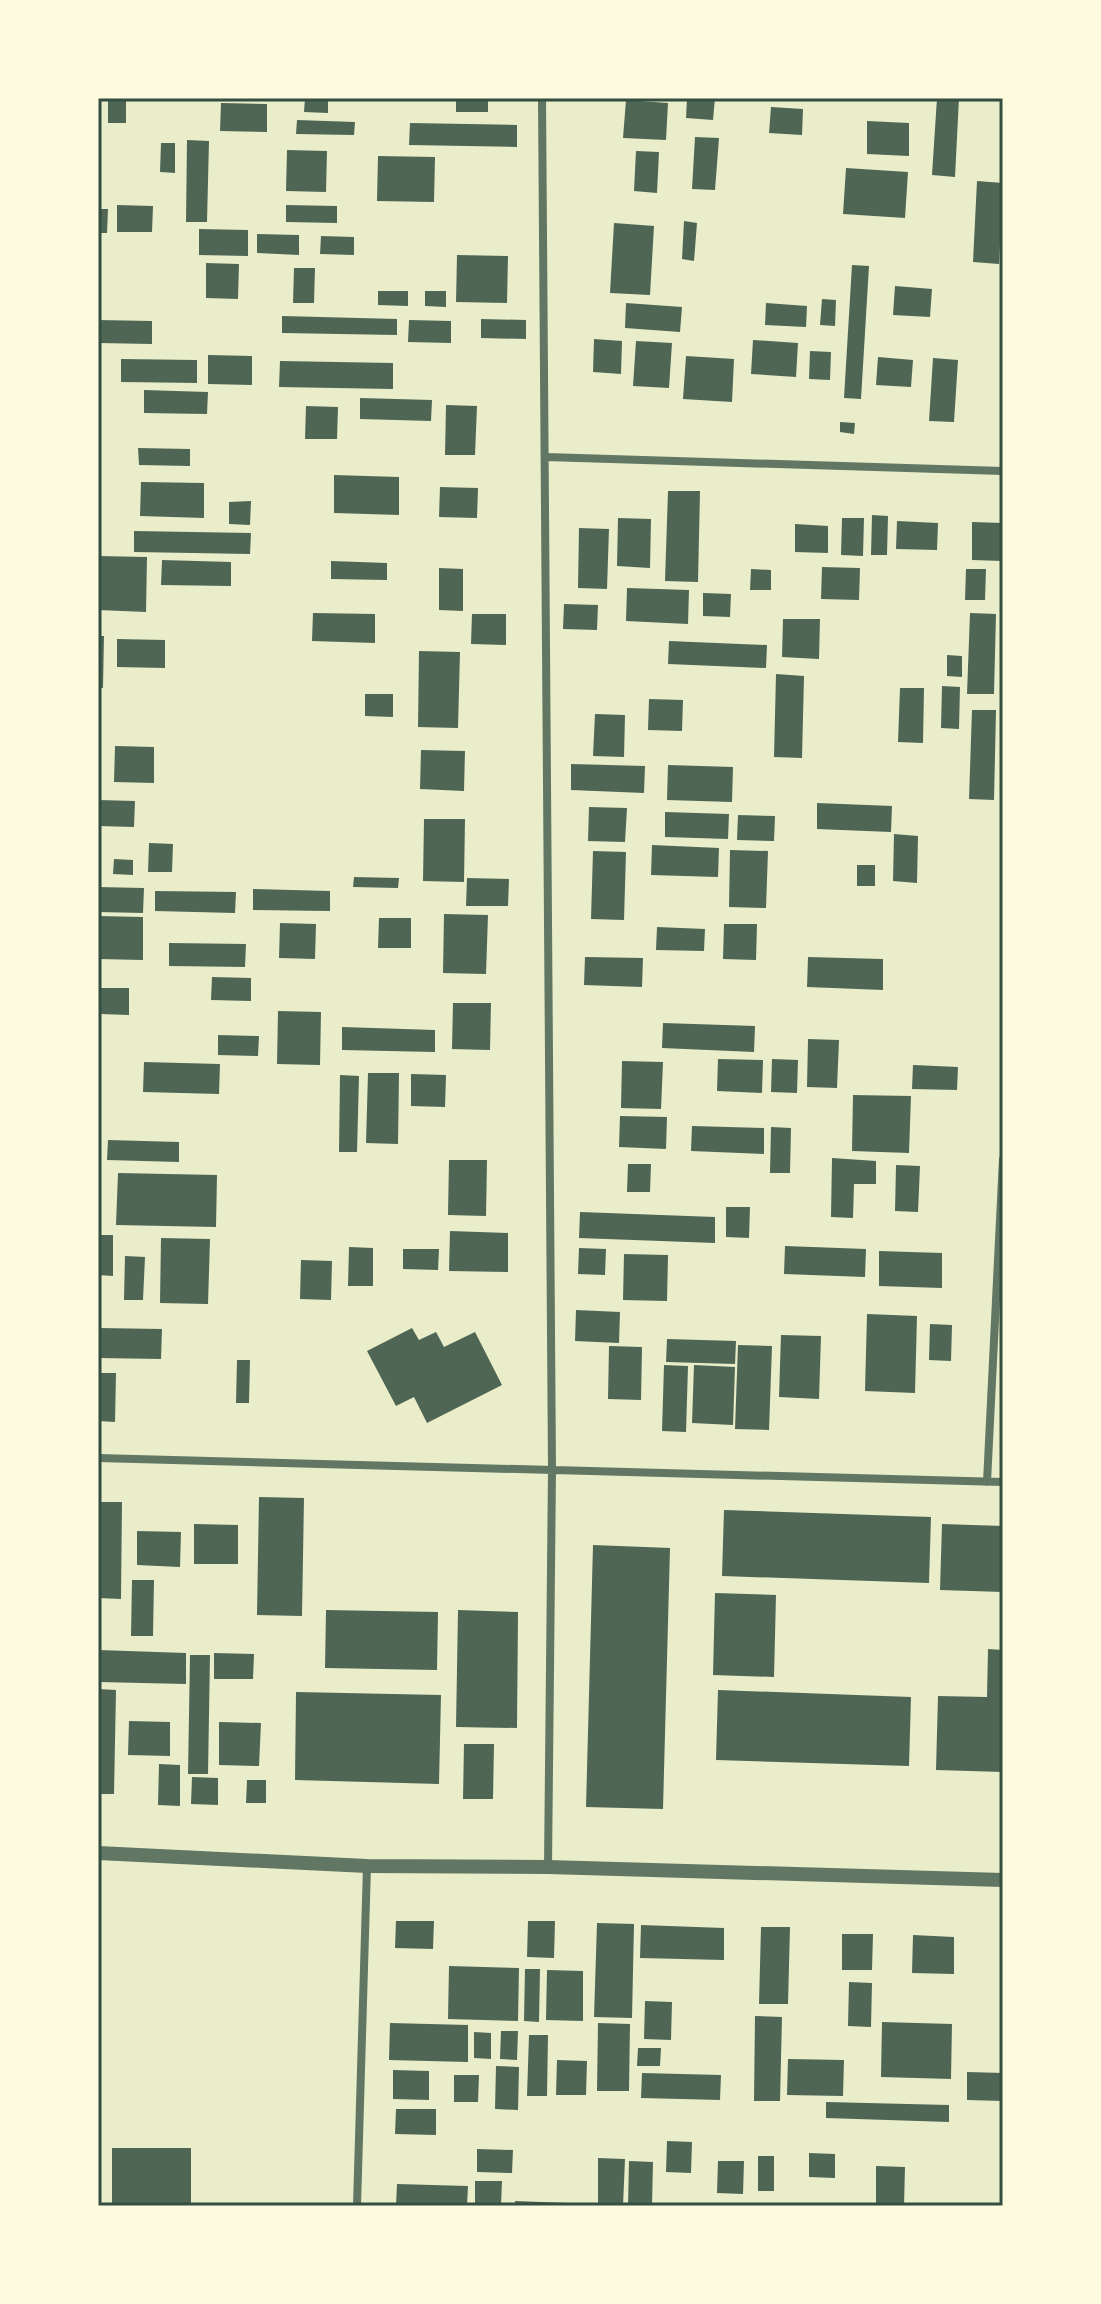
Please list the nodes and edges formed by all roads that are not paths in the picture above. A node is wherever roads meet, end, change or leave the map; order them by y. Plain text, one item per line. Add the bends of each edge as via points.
1 (542, 98) edge
2 (546, 457) junction
3 (1003, 471) edge
4 (1003, 1159) edge
5 (98, 1458) edge
6 (552, 1469) junction
7 (987, 1482) junction
8 (1003, 1482) edge
9 (98, 1853) edge
10 (367, 1866) junction
11 (548, 1867) junction
12 (1003, 1880) edge
13 (357, 2206) edge

1 - 2 street
2 - 3 street
2 - 6 street
4 - 7 street
5 - 6 street
6 - 7 street
6 - 11 street
7 - 8 street
9 - 10 street
10 - 11 street
10 - 13 street
11 - 12 street

